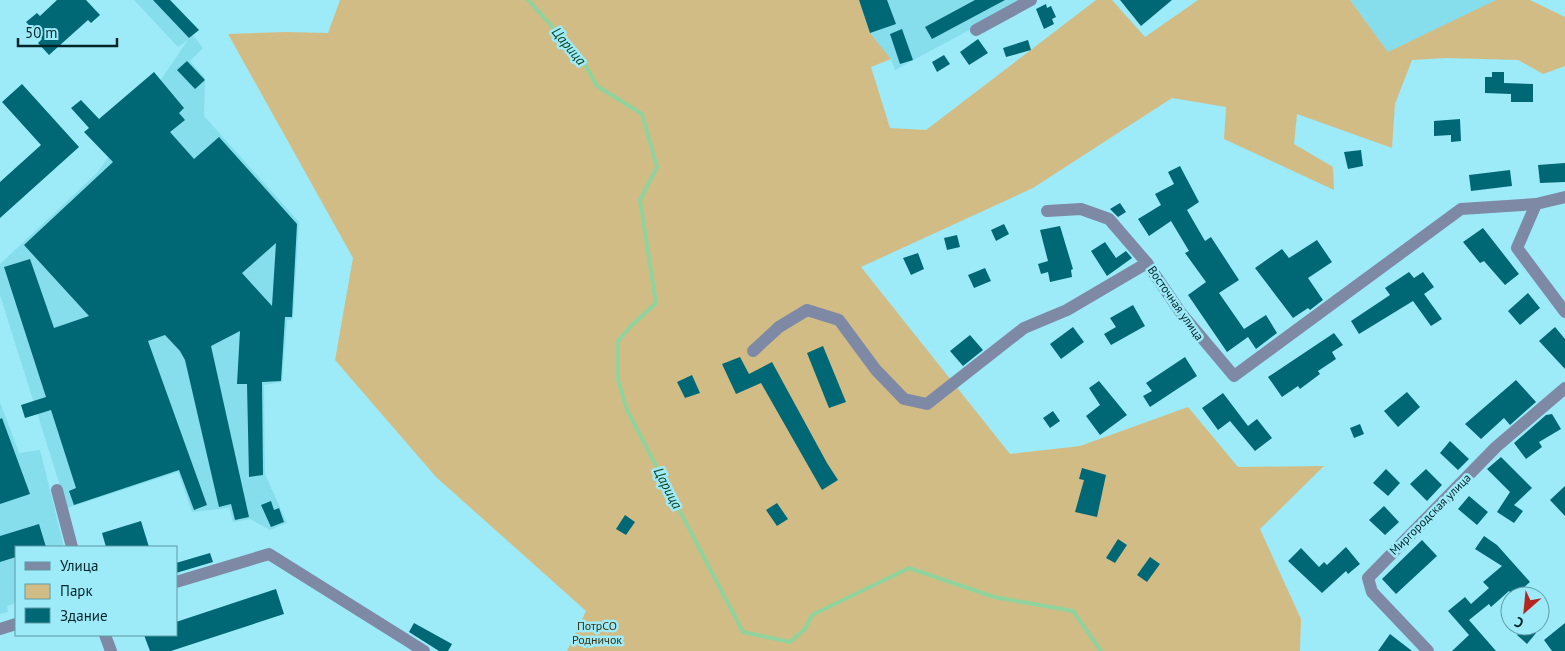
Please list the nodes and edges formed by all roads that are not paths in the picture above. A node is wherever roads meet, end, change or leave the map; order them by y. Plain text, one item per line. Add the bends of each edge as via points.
1 (1030, 0) edge
2 (976, 30) dead end
3 (1565, 197) edge
4 (1536, 204) junction
5 (1047, 211) dead end
6 (1147, 263) junction
7 (1565, 312) edge
8 (753, 351) dead end
9 (1565, 388) edge
10 (57, 490) dead end
11 (72, 546) edge
12 (178, 581) edge
13 (15, 624) edge
14 (0, 629) edge
15 (105, 636) edge
16 (1422, 649) edge
17 (111, 651) edge
18 (424, 651) edge

1 - 2 street
3 - 4 street
4 - 6 street, Восточная улица via 1460,209 1234,376 1181,313
4 - 7 street via 1517,248
5 - 6 street via 1081,209 1110,219
6 - 8 street, Восточная улица via 1067,310 1024,328 927,404 904,399 876,370 839,320 807,310 779,327
9 - 16 street, Миргородская улица via 1496,448 1368,578 1372,592
10 - 11 street
12 - 18 street via 269,554
13 - 14 street
15 - 17 street

